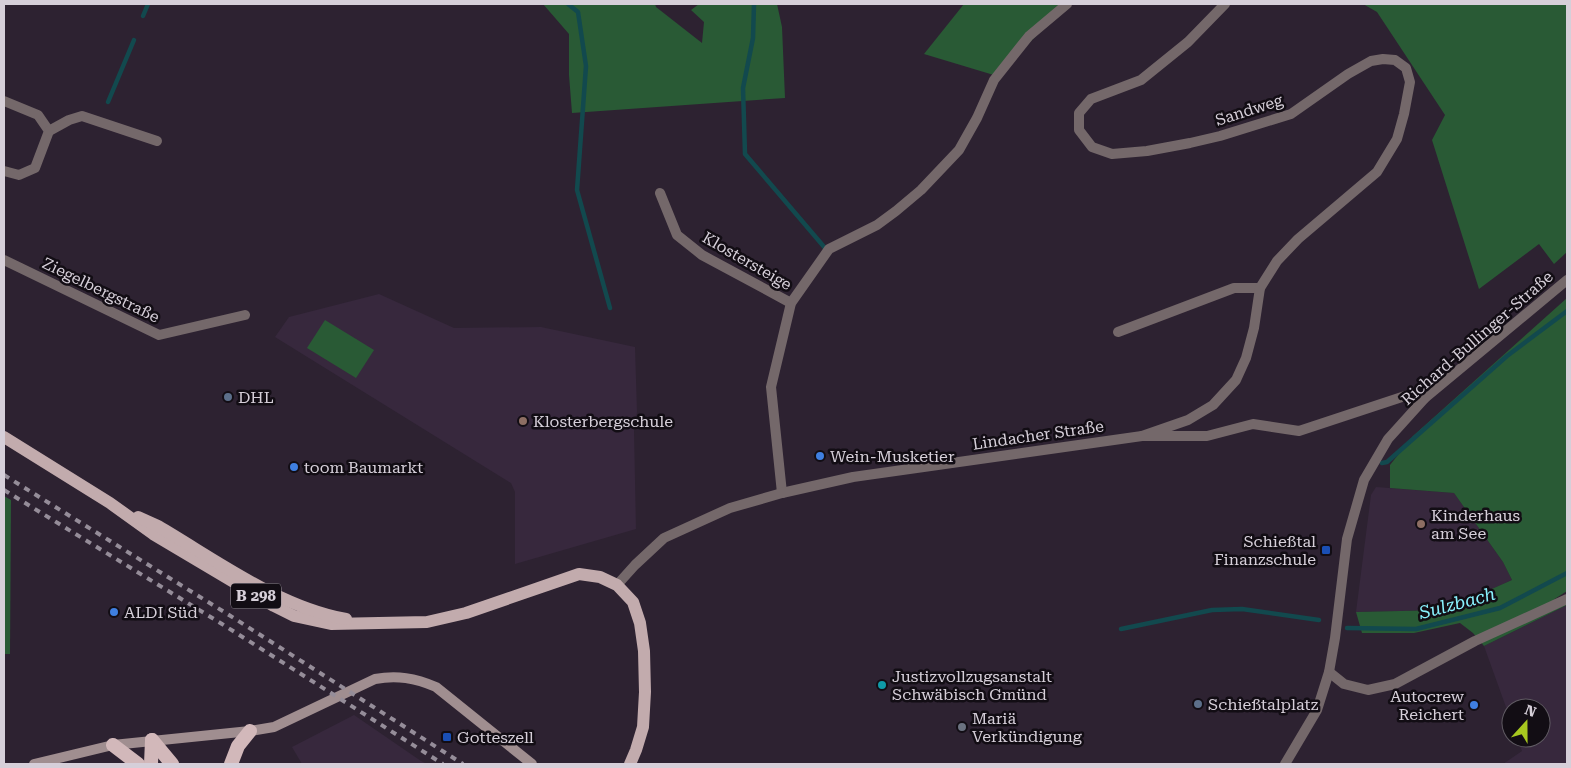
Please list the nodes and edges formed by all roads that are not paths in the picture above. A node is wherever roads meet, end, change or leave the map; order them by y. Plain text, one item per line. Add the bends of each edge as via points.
1 (1067, 4) edge
2 (1225, 4) edge
3 (4, 101) edge
4 (49, 131) junction
5 (157, 141) dead end
6 (4, 172) edge
7 (660, 193) dead end
8 (4, 260) edge
9 (1567, 280) edge
10 (1260, 288) junction
11 (791, 303) junction
12 (245, 315) dead end
13 (1118, 332) dead end
14 (1425, 398) junction
15 (1142, 436) junction
16 (4, 437) edge
17 (782, 493) junction
18 (617, 584) junction
19 (1567, 599) edge
20 (1329, 672) junction
21 (250, 732) junction
22 (152, 740) junction
23 (113, 745) junction
24 (34, 764) edge
25 (138, 764) edge
26 (150, 764) edge
27 (172, 764) edge
28 (231, 764) edge
29 (532, 764) edge
30 (630, 764) edge
31 (1285, 764) edge

1 - 11 street, Klostersteige via 1029,36 997,76 959,150 896,211 829,249
2 - 10 street, Sandweg via 1188,42 1141,80 1091,99 1079,113 1079,130 1092,147 1112,154 1147,151 1220,136 1291,114 1371,61 1395,60 1406,68 1410,82 1397,139 1377,172 1298,239 1277,261
3 - 4 street via 38,115
4 - 5 street via 82,116
4 - 6 street via 35,168 18,175
7 - 11 street, Klostersteige via 677,235 702,256
8 - 12 street, Ziegelbergstraße via 159,335
9 - 14 street, Richard-Bullinger-Straße
10 - 13 street via 1234,288
10 - 15 street, Sandweg via 1254,328 1236,380 1213,405 1188,420
11 - 17 street, Klostersteige via 771,386
14 - 15 street, Lindacher Straße via 1408,395 1299,431 1254,424 1207,436
14 - 20 street, Richard-Bullinger-Straße via 1388,439 1364,480 1347,539
15 - 17 street, Lindacher Straße via 853,477
16 - 18 main road, B 298 via 110,503 153,534 294,616 331,624 427,622 466,613 579,574
17 - 18 street, Lindacher Straße via 730,508 664,538
18 - 30 main road via 633,602 644,651 643,727
19 - 20 street via 1475,640 1395,684 1368,690 1344,684
20 - 31 street, Richard-Bullinger-Straße via 1317,710
21 - 22 main road
21 - 28 highway via 238,746
21 - 29 main road via 288,722 375,679 391,676 420,680 436,687
22 - 23 main road
22 - 26 highway
22 - 27 highway
23 - 24 main road
23 - 25 highway

